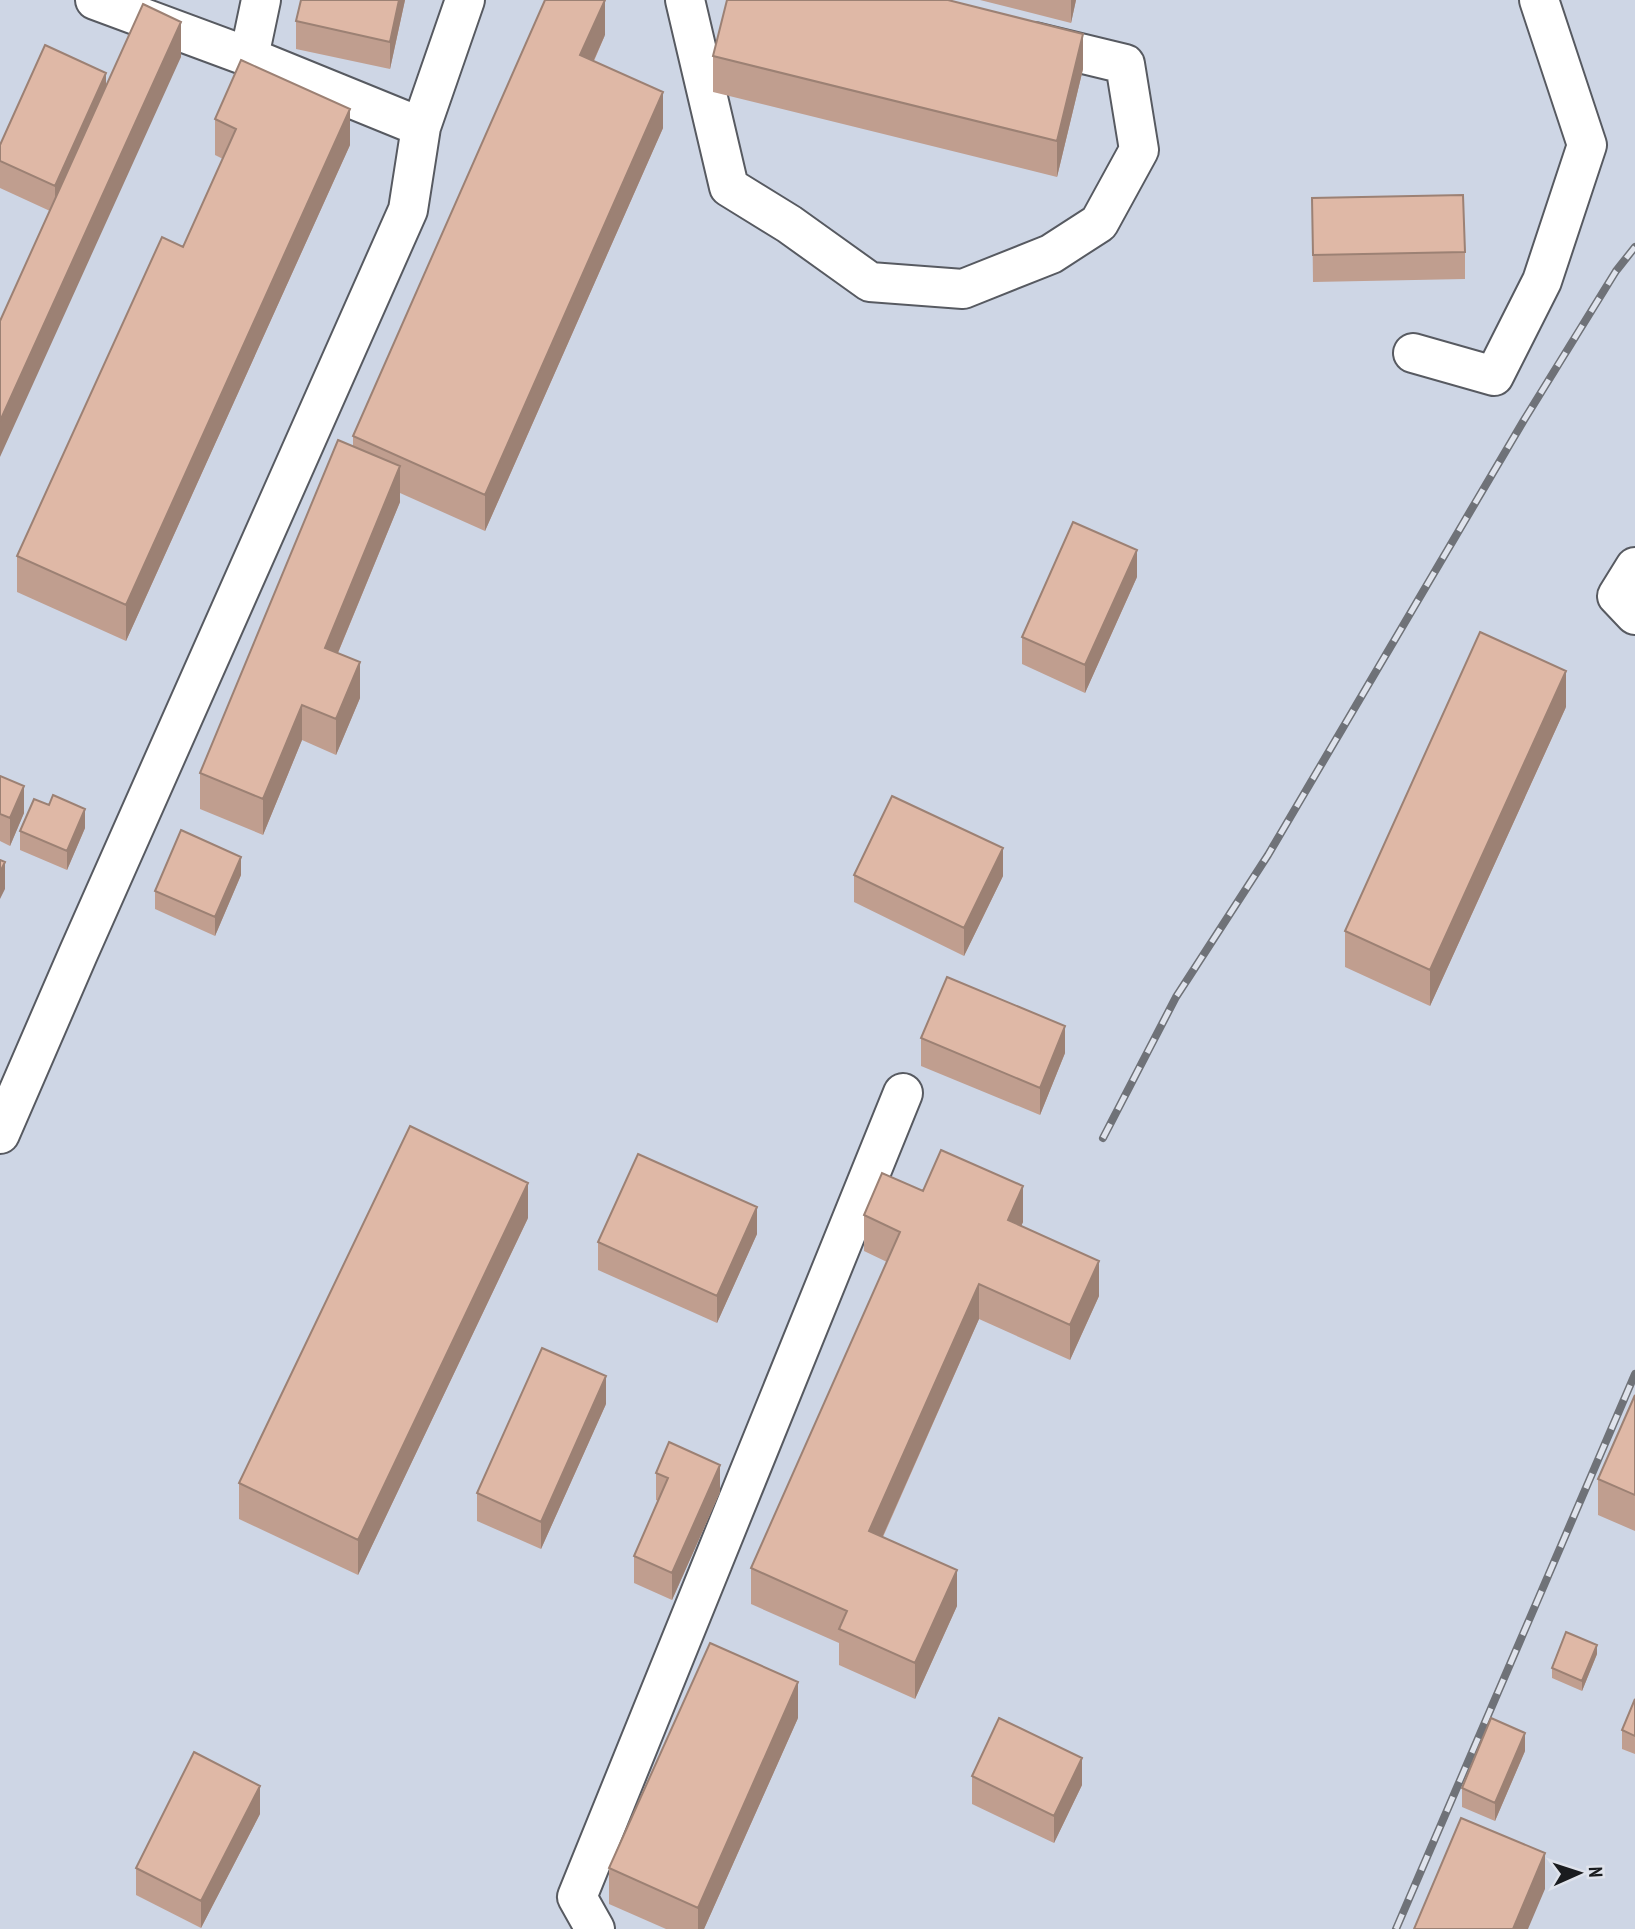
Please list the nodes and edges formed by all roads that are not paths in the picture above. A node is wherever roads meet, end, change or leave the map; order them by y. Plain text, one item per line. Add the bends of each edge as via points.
1 (95, 0) edge
2 (261, 0) edge
3 (465, 0) edge
4 (685, 0) edge
5 (1539, 0) edge
6 (1005, 35) edge
7 (248, 57) junction
8 (421, 127) junction
9 (1413, 353) dead end
10 (1635, 566) edge
11 (1635, 615) edge
12 (14, 1062) edge
13 (903, 1093) dead end
14 (0, 1134) edge
15 (595, 1929) edge

1 - 7 street
2 - 7 street
3 - 8 street
4 - 6 street via 729,187 870,282 963,289 1051,254 1099,223 1139,150 1125,64
5 - 9 street via 1587,145 1542,281 1494,376
7 - 8 street
8 - 12 street via 408,210 78,954
10 - 11 street via 1618,596
12 - 14 street
13 - 15 street via 577,1898

